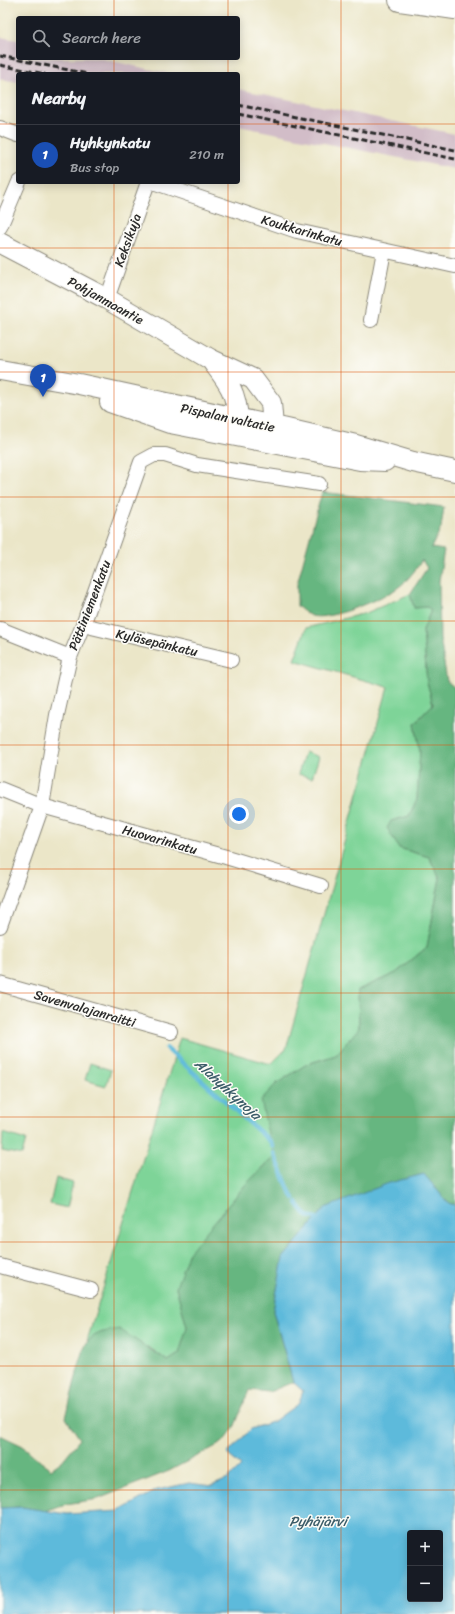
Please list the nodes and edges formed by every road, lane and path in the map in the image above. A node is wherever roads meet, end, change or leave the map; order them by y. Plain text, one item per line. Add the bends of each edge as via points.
1 (400, 0) edge
2 (455, 8) edge
3 (0, 128) edge
4 (16, 134) edge
5 (18, 184) edge
6 (147, 184) edge
7 (159, 184) edge
8 (0, 227) edge
9 (0, 243) edge
10 (384, 251) junction
11 (455, 266) edge
12 (106, 299) junction
13 (371, 320) dead end
14 (210, 359) junction
15 (0, 370) edge
16 (79, 384) junction
17 (238, 419) junction
18 (273, 426) junction
19 (413, 462) junction
20 (455, 471) edge
21 (319, 484) dead end
22 (83, 625) junction
23 (0, 628) edge
24 (70, 657) junction
25 (231, 660) dead end
26 (0, 789) edge
27 (42, 806) junction
28 (321, 886) dead end
29 (0, 926) edge
30 (0, 984) edge
31 (171, 1032) dead end
32 (0, 1266) edge
33 (91, 1290) dead end

1 - 2 highway
3 - 4 street
5 - 8 street
6 - 12 street, Keksikuja
7 - 10 street, Koukkarinkatu via 297,231
9 - 12 main road, Pohjanmaantie
10 - 11 street, Koukkarinkatu
10 - 13 street
12 - 14 main road, Pohjanmaantie
14 - 17 main road, Pohjanmaantie via 233,391 237,402
14 - 18 main road, Pohjanmaantie via 253,379 271,403
15 - 16 main road, Pispalan valtatie
16 - 17 main road, Pispalan valtatie
16 - 19 main road via 113,404 170,423 360,460
17 - 18 main road, Pispalan valtatie
18 - 19 main road, Pispalan valtatie via 356,445
19 - 20 main road, Pispalan valtatie
21 - 22 street, Pättiniemenkatu via 197,465 165,455 154,455 141,462
22 - 24 street, Pättiniemenkatu
22 - 25 street, Kyläsepänkatu
23 - 24 street
24 - 27 street, Pättiniemenkatu via 57,715
26 - 27 street, Huovarinkatu
27 - 28 street, Huovarinkatu
27 - 29 street, Pättiniemenkatu
30 - 31 street, Savenvalajanraitti
32 - 33 street

